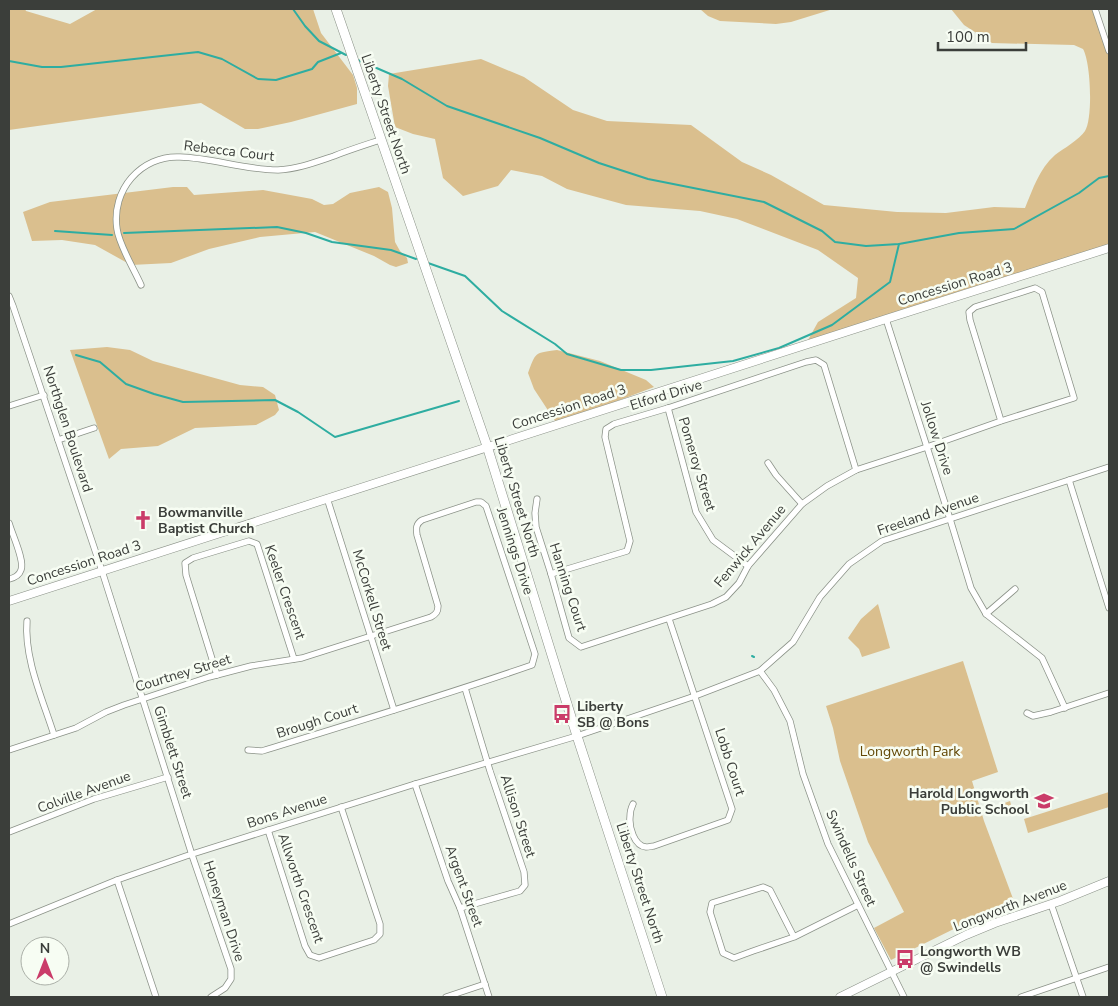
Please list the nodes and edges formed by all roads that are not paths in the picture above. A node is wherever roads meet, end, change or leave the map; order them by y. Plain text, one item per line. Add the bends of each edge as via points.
1 (336, 9) edge
2 (1095, 9) edge
3 (1109, 51) edge
4 (380, 140) junction
5 (1109, 248) edge
6 (141, 285) dead end
7 (9, 296) edge
8 (886, 318) junction
9 (44, 395) junction
10 (9, 406) edge
11 (668, 408) junction
12 (1001, 421) junction
13 (94, 428) dead end
14 (58, 440) junction
15 (487, 446) junction
16 (927, 447) junction
17 (768, 463) dead end
18 (1109, 466) edge
19 (856, 470) junction
20 (1069, 480) junction
21 (327, 498) junction
22 (536, 499) dead end
23 (802, 504) junction
24 (950, 519) junction
25 (9, 524) edge
26 (748, 566) junction
27 (102, 571) junction
28 (551, 574) junction
29 (9, 579) edge
30 (1015, 588) dead end
31 (9, 601) edge
32 (1109, 608) edge
33 (986, 614) junction
34 (669, 619) junction
35 (27, 621) dead end
36 (370, 637) junction
37 (294, 659) junction
38 (760, 671) junction
39 (217, 675) junction
40 (465, 688) junction
41 (1109, 693) edge
42 (694, 696) junction
43 (143, 698) junction
44 (1065, 708) junction
45 (394, 710) junction
46 (1027, 713) dead end
47 (54, 735) junction
48 (577, 736) junction
49 (9, 750) edge
50 (248, 750) dead end
51 (488, 763) junction
52 (168, 777) junction
53 (415, 784) junction
54 (632, 804) dead end
55 (341, 807) junction
56 (268, 830) junction
57 (9, 832) edge
58 (192, 855) junction
59 (117, 880) junction
60 (1109, 881) edge
61 (858, 904) junction
62 (1051, 904) junction
63 (460, 908) junction
64 (9, 924) edge
65 (794, 937) junction
66 (1109, 967) edge
67 (892, 972) junction
68 (1077, 978) junction
69 (486, 984) junction
70 (156, 997) edge
71 (212, 997) edge
72 (446, 997) edge
73 (489, 997) edge
74 (662, 997) edge
75 (840, 997) edge
76 (904, 997) edge
77 (1021, 997) edge
78 (1083, 997) edge

1 - 4 main road, Liberty Street North
2 - 3 street
4 - 6 street, Rebecca Court via 288,169 254,168 179,156 159,159 144,166 123,190 117,214 121,243
4 - 15 main road, Liberty Street North
5 - 8 street, Concession Road 3
7 - 9 street, Northglen Boulevard
8 - 15 street, Concession Road 3
8 - 16 street, Jollow Drive
9 - 10 street
9 - 14 street, Northglen Boulevard
11 - 19 street, Elford Drive via 816,360 824,365
11 - 26 street, Pomeroy Street via 696,512 713,540
11 - 28 street, Elford Drive via 606,429 605,437 630,541 628,551
12 - 12 street, Fenwick Avenue via 1074,398 1042,292 1035,288 975,307 969,312
12 - 16 street, Fenwick Avenue
13 - 14 street
14 - 27 street, Northglen Boulevard
15 - 21 street, Concession Road 3
15 - 48 main road, Liberty Street North
16 - 19 street, Fenwick Avenue
16 - 24 street, Jollow Drive
17 - 23 street
18 - 20 street, Freeland Avenue
19 - 23 street, Fenwick Avenue
20 - 24 street, Freeland Avenue
20 - 32 street
21 - 27 street, Concession Road 3
21 - 36 street, McCorkell Street
22 - 28 street, Hanning Court via 536,527
23 - 26 street, Fenwick Avenue
24 - 33 street, Jollow Drive via 971,588
24 - 38 street, Freeland Avenue via 882,541 848,564 820,596 793,642
25 - 29 street via 22,568 20,573
26 - 34 street, Fenwick Avenue via 726,597
27 - 31 street, Concession Road 3
27 - 43 street, Gimblett Street
28 - 34 street, Hanning Court via 569,638 581,647
30 - 33 street
33 - 44 street, Jollow Drive via 1042,658
34 - 42 street
35 - 47 street via 32,666
36 - 37 street, Courtney Street
36 - 40 street, Jennings Drive via 431,617 438,610 417,535 418,522 476,502 484,504 535,654 532,665
36 - 45 street, McCorkell Street
37 - 39 street, Courtney Street
37 - 39 street, Keeler Crescent via 257,544 249,541 193,558 185,564
38 - 42 street, Freeland Avenue
38 - 61 street, Swindells Street via 790,721 803,774 823,833
39 - 43 street, Courtney Street
40 - 45 street, Jennings Drive
40 - 51 street, Allison Street
41 - 44 street
42 - 48 street, Freeland Avenue
42 - 54 street, Lobb Court via 732,809 728,820 646,847 640,845 633,834
43 - 47 street, Courtney Street
43 - 52 street, Gimblett Street
44 - 46 street via 1033,716
45 - 50 street, Brough Court via 262,751
47 - 49 street, Courtney Street
48 - 51 street, Bons Avenue
48 - 74 main road, Liberty Street North
51 - 53 street, Bons Avenue
51 - 63 street, Allison Street via 524,872 524,884 520,890
52 - 57 street, Colville Avenue
52 - 58 street, Gimblett Street
53 - 55 street, Bons Avenue
53 - 63 street, Argent Street
55 - 56 street, Bons Avenue
55 - 56 street, Allworth Crescent via 380,924 380,934 374,940 320,958 310,955 304,946
56 - 58 street, Bons Avenue
58 - 59 street, Bons Avenue
58 - 71 street, Honeyman Drive via 231,969 231,979 225,988
59 - 64 street, Bons Avenue
59 - 70 street
60 - 62 street, Longworth Avenue
61 - 65 street
61 - 67 street, Swindells Street
62 - 67 street, Longworth Avenue via 966,934
62 - 68 street
63 - 69 street, Argent Street
65 - 65 street via 734,958 722,953 710,912 712,903 763,887 770,890
66 - 68 street
67 - 75 street, Longworth Avenue
67 - 76 street, Swindells Street
68 - 77 street
68 - 78 street
69 - 72 street
69 - 73 street, Argent Street

